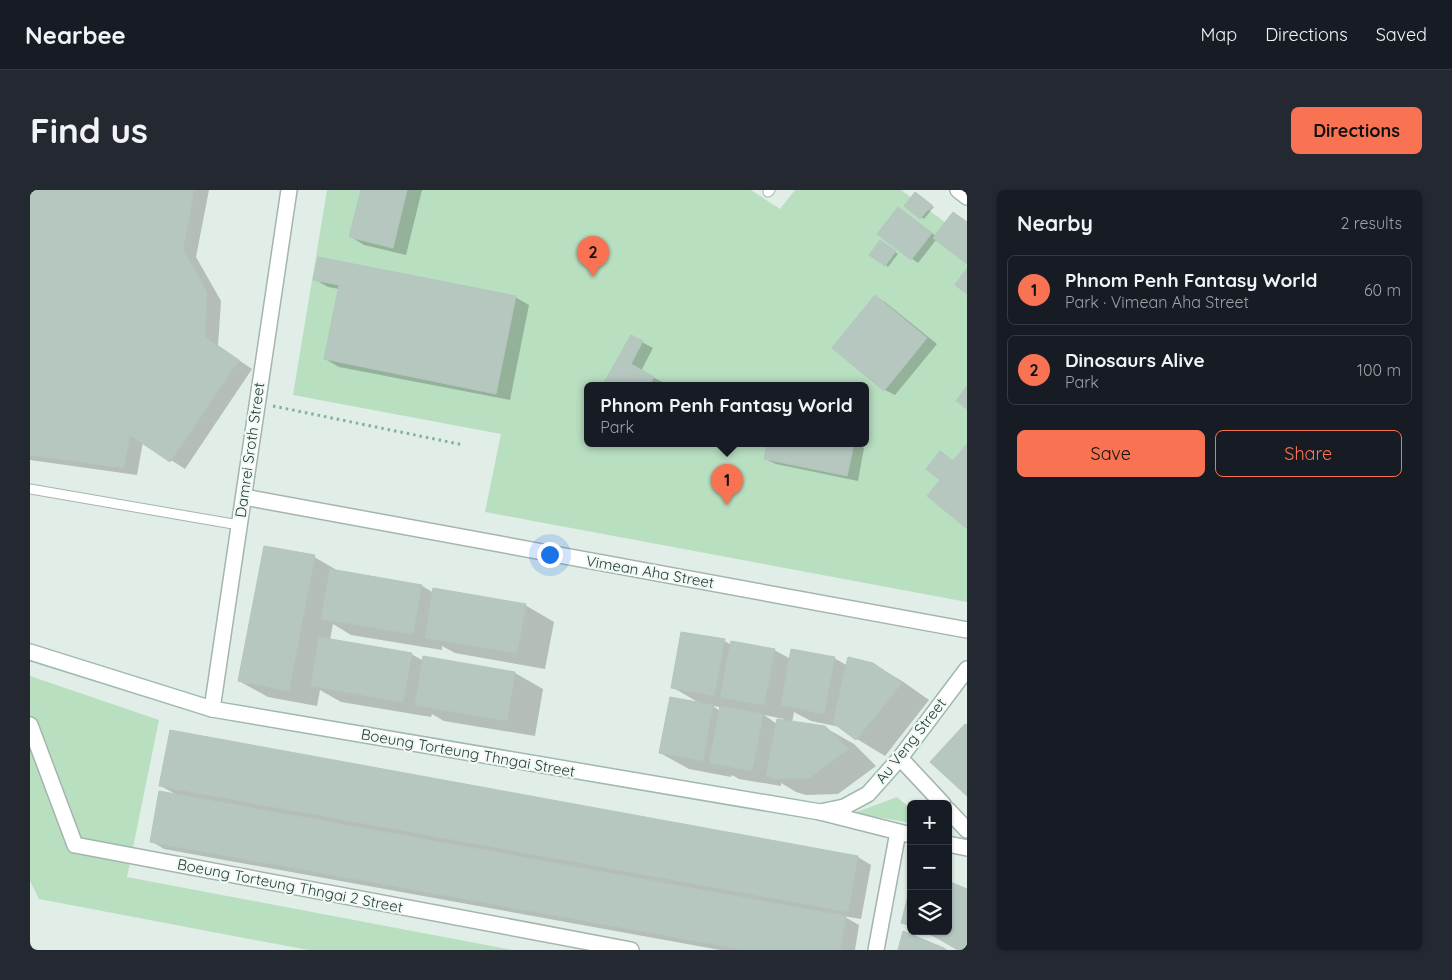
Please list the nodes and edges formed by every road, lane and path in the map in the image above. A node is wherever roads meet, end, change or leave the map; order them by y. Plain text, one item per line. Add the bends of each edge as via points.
1 (289, 190) edge
2 (958, 190) edge
3 (967, 197) edge
4 (287, 408) dead end
5 (464, 445) dead end
6 (30, 489) edge
7 (244, 496) junction
8 (239, 525) junction
9 (967, 630) edge
10 (30, 652) edge
11 (967, 669) edge
12 (212, 709) junction
13 (30, 725) edge
14 (900, 758) junction
15 (939, 800) edge
16 (820, 812) junction
17 (952, 814) edge
18 (967, 830) edge
19 (904, 833) edge
20 (952, 845) edge
21 (967, 848) edge
22 (631, 950) edge
23 (876, 950) edge

1 - 7 street, Damrei Sroth Street
2 - 3 street
4 - 5 path
6 - 8 lane
7 - 8 street, Damrei Sroth Street
7 - 9 street, Vimean Aha Street
8 - 12 street, Damrei Sroth Street
10 - 12 street, Boeung Torteung Thngai Street
11 - 14 street, Au Veng Street
12 - 16 street, Boeung Torteung Thngai Street
13 - 22 street, Boeung Torteung Thngai 2 Street via 75,845
14 - 15 street
14 - 16 street, Au Veng Street via 868,794 844,807
16 - 19 street, Boeung Torteung Thngai Street
17 - 18 street
19 - 23 street
20 - 21 street

